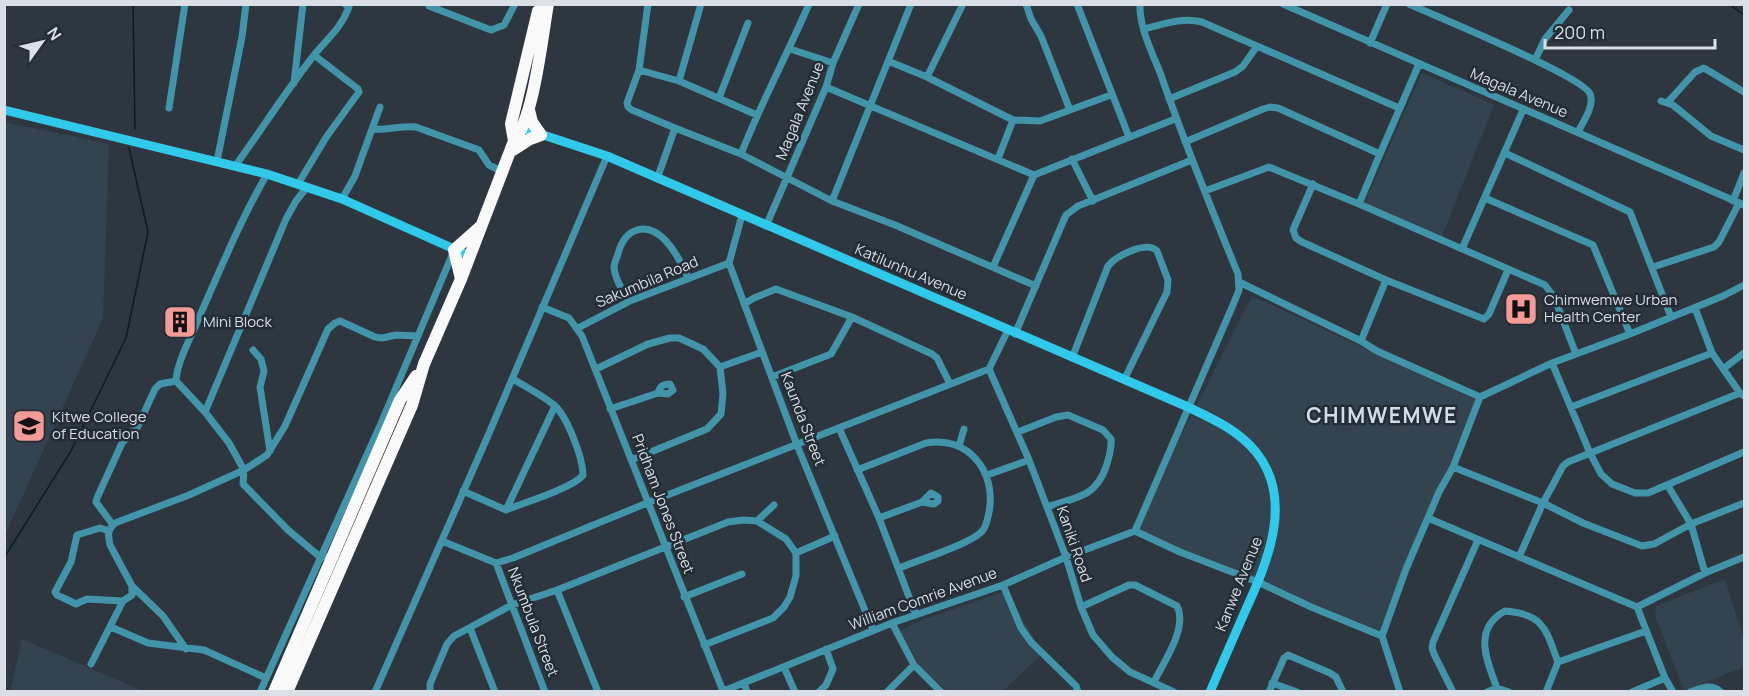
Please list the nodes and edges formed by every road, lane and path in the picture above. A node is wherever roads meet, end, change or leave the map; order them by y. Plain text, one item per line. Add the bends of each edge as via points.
1 (185, 4) edge
2 (246, 4) edge
3 (303, 4) edge
4 (345, 4) edge
5 (515, 4) edge
6 (540, 4) edge
7 (548, 4) edge
8 (648, 4) edge
9 (700, 4) edge
10 (809, 4) edge
11 (859, 4) edge
12 (963, 4) edge
13 (1026, 4) edge
14 (1077, 4) edge
15 (1140, 4) edge
16 (1283, 4) edge
17 (1387, 4) edge
18 (1409, 4) edge
19 (1431, 4) edge
20 (909, 5) edge
21 (429, 6) edge
22 (1569, 10) dead end
23 (1426, 12) junction
24 (748, 23) dead end
25 (1144, 29) junction
26 (1370, 43) junction
27 (1257, 46) junction
28 (790, 50) junction
29 (314, 55) junction
30 (1535, 60) junction
31 (888, 62) junction
32 (834, 63) junction
33 (1419, 64) junction
34 (639, 70) junction
35 (927, 77) junction
36 (679, 81) junction
37 (294, 83) junction
38 (826, 87) junction
39 (1744, 92) edge
40 (1112, 95) junction
41 (719, 98) junction
42 (1169, 99) junction
43 (870, 105) junction
44 (380, 107) dead end
45 (169, 108) dead end
46 (529, 108) junction
47 (1399, 108) junction
48 (4, 110) edge
49 (1070, 110) junction
50 (1523, 110) junction
51 (757, 115) junction
52 (1175, 119) junction
53 (1013, 120) junction
54 (511, 124) junction
55 (524, 128) junction
56 (675, 128) junction
57 (372, 129) junction
58 (1578, 132) junction
59 (541, 135) junction
60 (1129, 137) junction
61 (1185, 142) junction
62 (513, 147) junction
63 (1744, 150) edge
64 (1505, 153) junction
65 (741, 154) junction
66 (1380, 154) junction
67 (607, 156) junction
68 (998, 159) junction
69 (1072, 159) junction
70 (1192, 160) junction
71 (217, 161) junction
72 (236, 165) junction
73 (503, 171) junction
74 (1744, 173) edge
75 (267, 174) junction
76 (1034, 175) junction
77 (657, 179) junction
78 (787, 179) junction
79 (1312, 184) junction
80 (303, 186) junction
81 (1205, 191) junction
82 (1485, 198) junction
83 (342, 200) junction
84 (832, 201) junction
85 (1093, 201) junction
86 (1739, 203) edge
87 (1359, 204) junction
88 (742, 215) junction
89 (483, 224) junction
90 (766, 226) junction
91 (1462, 249) junction
92 (454, 250) junction
93 (470, 256) junction
94 (729, 263) junction
95 (993, 267) junction
96 (1653, 267) junction
97 (1508, 270) junction
98 (688, 278) junction
99 (461, 279) junction
100 (1386, 280) junction
101 (1239, 282) junction
102 (1744, 285) edge
103 (1036, 286) junction
104 (630, 301) junction
105 (744, 304) junction
106 (543, 307) junction
107 (1695, 308) junction
108 (852, 317) junction
109 (1671, 317) junction
110 (578, 328) junction
111 (1011, 332) junction
112 (1630, 334) junction
113 (418, 336) junction
114 (1361, 341) junction
115 (253, 350) dead end
116 (762, 352) junction
117 (1712, 353) junction
118 (1744, 353) edge
119 (1576, 354) junction
120 (1072, 358) junction
121 (1552, 363) junction
122 (720, 367) junction
123 (596, 369) junction
124 (988, 369) junction
125 (1723, 369) junction
126 (772, 377) junction
127 (513, 379) junction
128 (1124, 380) junction
129 (176, 381) junction
130 (950, 384) junction
131 (658, 393) dead end
132 (1742, 394) edge
133 (1479, 397) junction
134 (555, 406) junction
135 (1188, 407) junction
136 (1571, 407) junction
137 (610, 409) junction
138 (205, 412) junction
139 (839, 428) junction
140 (964, 429) dead end
141 (1017, 432) junction
142 (797, 445) junction
143 (959, 446) junction
144 (270, 451) junction
145 (1744, 452) edge
146 (1590, 453) junction
147 (631, 460) junction
148 (1029, 460) junction
149 (1453, 467) junction
150 (244, 470) junction
151 (857, 470) junction
152 (987, 475) junction
153 (1272, 484) joint
154 (1668, 486) junction
155 (464, 490) junction
156 (922, 502) dead end
157 (647, 503) junction
158 (1542, 503) junction
159 (1744, 503) edge
160 (774, 505) dead end
161 (1047, 507) junction
162 (506, 510) junction
163 (879, 518) junction
164 (1428, 518) junction
165 (757, 521) junction
166 (1691, 524) junction
167 (111, 528) junction
168 (1135, 531) junction
169 (835, 536) junction
170 (1478, 540) junction
171 (442, 541) junction
172 (666, 548) junction
173 (796, 552) junction
174 (1066, 556) junction
175 (1519, 557) junction
176 (1744, 557) edge
177 (332, 558) junction
178 (496, 563) junction
179 (899, 568) junction
180 (1705, 573) junction
181 (742, 574) dead end
182 (1258, 582) junction
183 (1003, 585) junction
184 (132, 586) junction
185 (557, 590) junction
186 (684, 597) junction
187 (123, 601) junction
188 (512, 605) junction
189 (1081, 607) junction
190 (1637, 607) junction
191 (916, 615) junction
192 (892, 623) junction
193 (111, 627) junction
194 (470, 628) junction
195 (873, 630) junction
196 (1646, 631) junction
197 (1382, 636) junction
198 (704, 645) junction
199 (186, 649) junction
200 (826, 649) junction
201 (1558, 662) junction
202 (91, 664) dead end
203 (914, 665) junction
204 (784, 667) junction
205 (266, 678) junction
206 (1665, 678) junction
207 (1154, 682) junction
208 (744, 683) junction
209 (1272, 683) junction
210 (1497, 688) junction
211 (722, 691) edge
212 (260, 692) edge
213 (274, 692) edge
214 (287, 692) edge
215 (375, 692) edge
216 (430, 692) edge
217 (495, 692) edge
218 (545, 692) edge
219 (598, 692) edge
220 (747, 692) edge
221 (795, 692) edge
222 (819, 692) edge
223 (887, 692) edge
224 (941, 692) edge
225 (1078, 692) edge
226 (1174, 692) edge
227 (1210, 692) edge
228 (1269, 692) edge
229 (1298, 692) edge
230 (1343, 692) edge
231 (1400, 692) edge
232 (1453, 692) edge
233 (1487, 692) edge
234 (1509, 692) edge
235 (1546, 692) edge
236 (1632, 692) edge
237 (1673, 692) edge
238 (1690, 692) edge
239 (1721, 692) edge

1 - 45 street
2 - 71 street
3 - 37 street
4 - 29 street via 349,7 339,27
5 - 21 street via 504,25 491,30
6 - 54 highway
7 - 46 highway
8 - 34 street
9 - 36 street
10 - 28 street
11 - 32 street, Magala Avenue
12 - 35 street
13 - 49 street
14 - 40 street
15 - 25 street
16 - 26 street, Magala Avenue
17 - 26 street
18 - 23 street
19 - 23 street
20 - 31 street
22 - 30 street via 1545,39
23 - 30 street
24 - 41 street
25 - 27 street via 1191,19
25 - 42 street
26 - 33 street, Magala Avenue
27 - 42 street via 1235,72
27 - 47 street
28 - 32 street
28 - 51 street
29 - 37 street
29 - 80 street via 359,92 327,136
30 - 58 street via 1581,84 1591,95
31 - 35 street
31 - 43 street
32 - 38 street, Magala Avenue
33 - 47 street
33 - 50 street, Magala Avenue
34 - 36 street
34 - 56 street via 628,107
35 - 53 street
36 - 41 street
37 - 72 street
38 - 43 street
38 - 78 street, Magala Avenue
39 - 63 street via 1704,68 1664,102 1711,136
40 - 49 street
40 - 60 street
41 - 51 street
42 - 52 street
43 - 68 street
43 - 84 street
44 - 57 street
46 - 55 highway
46 - 59 highway
47 - 66 street
48 - 71 main road
49 - 53 street via 1040,121
50 - 58 street, Magala Avenue
50 - 64 street
51 - 65 street
52 - 60 street
52 - 61 street
53 - 68 street
54 - 55 main road, Katilunhu Avenue
54 - 62 highway
55 - 59 main road, Katilunhu Avenue
55 - 62 highway
56 - 65 street
56 - 77 street
57 - 73 street via 416,127 479,150 489,165
57 - 83 street
58 - 86 street, Magala Avenue
59 - 62 highway
59 - 67 main road, Katilunhu Avenue
60 - 69 street
61 - 66 street via 1270,107
61 - 70 street
62 - 73 highway
64 - 82 street
64 - 96 street via 1630,212
65 - 78 street
66 - 87 street
67 - 77 main road, Katilunhu Avenue
67 - 106 street
68 - 76 street
69 - 76 street
69 - 85 street
70 - 81 street
70 - 85 street
71 - 72 main road
72 - 75 main road
73 - 89 highway
74 - 86 street
75 - 80 main road
75 - 129 street via 228,251
76 - 95 street
77 - 88 main road, Katilunhu Avenue
78 - 84 street
78 - 90 street, Magala Avenue
79 - 81 street via 1269,167
79 - 87 street
79 - 100 street via 1293,230 1296,238
80 - 83 main road
80 - 138 street
81 - 101 street
82 - 91 street
82 - 112 street via 1593,245
83 - 92 main road
84 - 95 street
85 - 103 street via 1066,214
86 - 96 street via 1714,248
87 - 91 street
88 - 90 main road, Katilunhu Avenue
88 - 94 street
89 - 92 highway
89 - 93 highway
90 - 111 main road, Katilunhu Avenue
91 - 97 street
92 - 93 main road
92 - 99 highway
92 - 113 street
93 - 99 highway
94 - 98 street, Sakumbila Road
94 - 105 street, Kaunda Street
95 - 103 street
96 - 109 street
97 - 100 street via 1484,319
97 - 119 street via 1545,285 1550,291
98 - 104 street, Sakumbila Road
98 - 104 street via 665,240 636,229 627,235 614,266 617,281
99 - 177 highway via 424,364 400,400
100 - 114 street
101 - 114 street
101 - 135 street via 1233,305
102 - 107 street
103 - 111 street
104 - 110 street, Sakumbila Road
105 - 108 street via 776,289
105 - 116 street, Kaunda Street
106 - 110 street via 569,318
106 - 127 street
107 - 109 street
107 - 117 street
108 - 126 street via 831,354
108 - 130 street via 932,354
109 - 112 street
110 - 123 street, Pridham Jones Street
111 - 120 main road, Katilunhu Avenue
111 - 124 street
112 - 119 street
113 - 144 street via 375,337 348,323 335,323 328,329
113 - 177 street via 378,428
114 - 133 street
115 - 144 street via 264,371 260,387
116 - 122 street
116 - 126 street, Kaunda Street
117 - 125 street
117 - 136 street
118 - 125 street
119 - 121 street
120 - 128 main road, Katilunhu Avenue
120 - 128 street via 1108,266 1116,258 1154,247 1168,280 1167,292
121 - 133 street
121 - 136 street
122 - 123 street via 703,349 670,338
122 - 147 street via 721,414 707,429
123 - 137 street, Pridham Jones Street
124 - 130 street
124 - 141 street, Kaniki Road
125 - 132 street
126 - 142 street, Kaunda Street
127 - 134 street
127 - 155 street
128 - 135 main road, Katilunhu Avenue
129 - 138 street
129 - 167 street via 155,389 138,426 122,443 97,498
130 - 139 street
131 - 137 street
132 - 146 street
133 - 149 street
134 - 162 street
134 - 162 street via 565,420 583,475
135 - 153 main road, Katilunhu Avenue via 1232,430 1250,445
135 - 168 street
136 - 146 street
137 - 147 street, Pridham Jones Street
138 - 150 street
139 - 142 street
139 - 151 street
140 - 143 street
141 - 148 street, Kaniki Road
141 - 161 street via 1068,415 1103,430 1111,439 1112,450 1101,482 1089,492
142 - 157 street
142 - 169 street, Kaunda Street
143 - 151 street via 946,441 926,443
143 - 152 street
144 - 150 street
145 - 154 street
146 - 154 street via 1601,474 1612,484 1641,494
146 - 158 street via 1563,466
147 - 157 street, Pridham Jones Street
148 - 152 street
148 - 161 street, Kaniki Road
149 - 158 street
149 - 164 street
150 - 167 street
150 - 177 street via 243,483 288,530
151 - 163 street
152 - 179 street via 991,496 983,530 972,539
153 - 182 main road, Kanwe Avenue via 1273,539
154 - 166 street
155 - 162 street
155 - 171 street
156 - 163 street
157 - 172 street, Pridham Jones Street
157 - 178 street
158 - 166 street via 1642,546 1654,544
158 - 175 street
159 - 166 street
160 - 165 street
161 - 174 street, Kaniki Road
163 - 179 street
164 - 170 street
164 - 197 street
165 - 172 street via 728,522
165 - 173 street via 786,539
166 - 180 street
167 - 184 street via 110,545
167 - 187 street via 77,535 71,562 55,592 76,604 87,599
168 - 174 street, William Comrie Avenue
168 - 182 street
169 - 173 street
169 - 195 street, Kaunda Street
170 - 175 street
170 - 232 street via 1432,648
171 - 178 street
171 - 215 street
172 - 185 street
172 - 186 street, Pridham Jones Street
173 - 198 street via 796,576 784,607 772,618
174 - 183 street, William Comrie Avenue
174 - 189 street, Kaniki Road
175 - 190 street
176 - 180 street
177 - 205 street via 298,610
177 - 213 highway
177 - 214 highway
178 - 188 street, Nkumbula Street
179 - 191 street
180 - 190 street
181 - 186 street
182 - 197 street
182 - 227 main road, Kanwe Avenue
183 - 191 street, William Comrie Avenue
183 - 225 street via 1026,635
184 - 187 street via 132,595
184 - 199 street via 163,616
185 - 188 street
185 - 219 street
186 - 198 street, Pridham Jones Street
187 - 193 street
188 - 194 street
188 - 218 street, Nkumbula Street
189 - 207 street, Kaniki Road via 1093,635 1112,657 1130,672
189 - 207 street via 1129,585 1177,606 1181,619 1178,632
190 - 196 street
191 - 192 street, William Comrie Avenue
192 - 195 street, William Comrie Avenue
192 - 203 street
193 - 199 street via 148,643
193 - 202 street
194 - 216 street via 447,644
194 - 217 street
195 - 200 street, William Comrie Avenue
196 - 201 street
196 - 206 street
197 - 231 street
198 - 211 street, Pridham Jones Street
199 - 205 street via 204,650
200 - 204 street, William Comrie Avenue
200 - 222 street via 833,669
201 - 210 street via 1543,624 1505,611 1493,621 1484,644
201 - 235 street
203 - 223 street
203 - 224 street
204 - 208 street, William Comrie Avenue
204 - 221 street
205 - 212 street
206 - 236 street
206 - 237 street
207 - 226 street, Kaniki Road
208 - 211 street, William Comrie Avenue
208 - 220 street
209 - 228 street
209 - 229 street
209 - 230 street via 1288,655 1336,677
210 - 233 street
210 - 234 street
238 - 239 street via 1706,686

